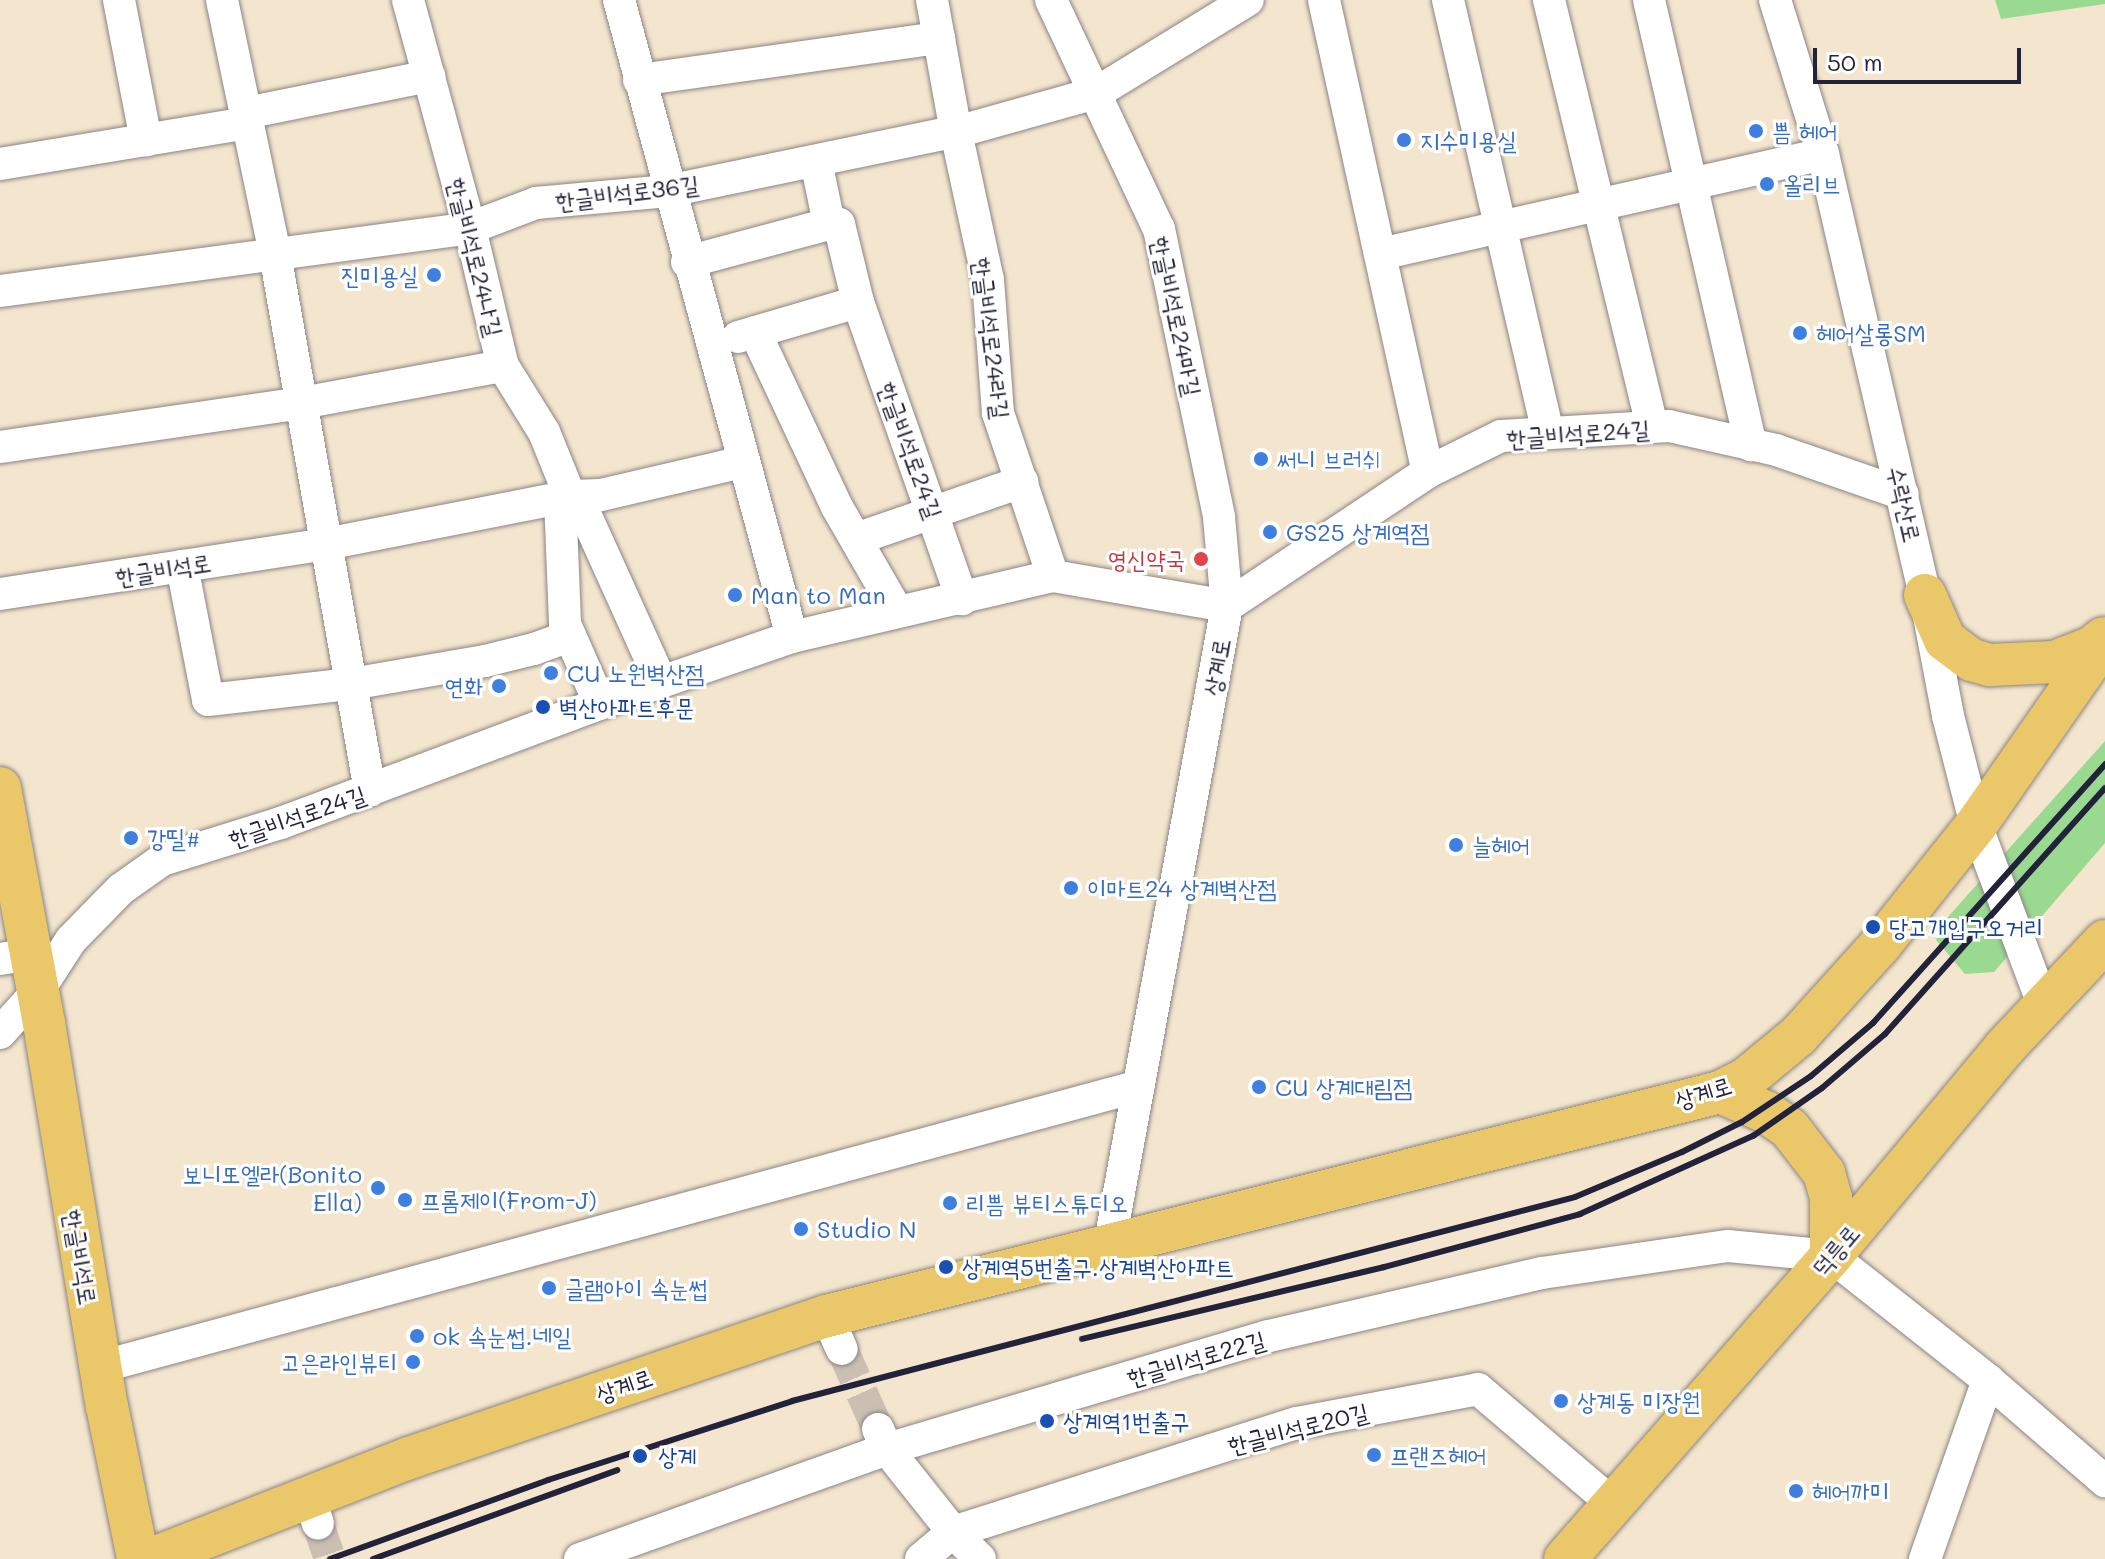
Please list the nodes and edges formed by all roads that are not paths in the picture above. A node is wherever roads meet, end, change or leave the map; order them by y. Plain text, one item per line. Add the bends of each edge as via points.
1 (119, 0) edge
2 (222, 0) edge
3 (408, 0) edge
4 (619, 0) edge
5 (932, 0) edge
6 (1051, 0) edge
7 (1324, 0) edge
8 (1448, 0) edge
9 (1549, 0) edge
10 (1649, 0) edge
11 (1775, 0) edge
12 (1229, 4) edge
13 (939, 38) junction
14 (429, 76) junction
15 (639, 80) junction
16 (1096, 93) junction
17 (247, 118) junction
18 (956, 132) junction
19 (146, 140) junction
20 (1823, 154) junction
21 (816, 161) junction
22 (0, 164) edge
23 (1691, 183) junction
24 (668, 191) junction
25 (1598, 204) junction
26 (829, 224) junction
27 (1501, 226) junction
28 (470, 228) junction
29 (275, 254) junction
30 (1380, 254) junction
31 (687, 262) junction
32 (0, 291) edge
33 (858, 302) junction
34 (755, 332) junction
35 (710, 344) junction
36 (503, 366) junction
37 (301, 403) junction
38 (1652, 426) junction
39 (1548, 432) junction
40 (1751, 445) junction
41 (0, 447) edge
42 (743, 462) junction
43 (1428, 472) junction
44 (1022, 482) junction
45 (1903, 494) junction
46 (569, 497) junction
47 (932, 511) junction
48 (856, 539) junction
49 (326, 544) junction
50 (182, 566) junction
51 (1053, 576) junction
52 (0, 594) edge
53 (1925, 595) junction
54 (962, 599) junction
55 (1227, 606) junction
56 (897, 611) junction
57 (570, 636) junction
58 (792, 637) junction
59 (2105, 639) edge
60 (661, 682) junction
61 (351, 684) junction
62 (600, 704) junction
63 (0, 788) edge
64 (370, 791) junction
65 (1976, 825) junction
66 (4, 839) edge
67 (2105, 941) edge
68 (23, 968) edge
69 (2043, 1004) junction
70 (0, 1033) edge
71 (1139, 1086) junction
72 (1720, 1092) junction
73 (1109, 1247) junction
74 (1831, 1256) junction
75 (100, 1367) junction
76 (1988, 1380) junction
77 (883, 1439) junction
78 (2105, 1481) edge
79 (1613, 1504) junction
80 (953, 1532) junction
81 (138, 1559) edge
82 (151, 1559) edge
83 (580, 1559) edge
84 (921, 1559) edge
85 (980, 1559) edge
86 (1565, 1559) edge
87 (1925, 1559) edge

1 - 19 street
2 - 17 street
3 - 14 street, 한글비석로24나길
4 - 15 street
5 - 13 street, 한글비석로24라길
6 - 16 street, 한글비석로24마길
7 - 30 street
8 - 27 street
9 - 25 street
10 - 23 street
11 - 20 street, 수락산로
12 - 16 street, 한글비석로36길
13 - 15 street
13 - 18 street, 한글비석로24라길
14 - 17 street
14 - 28 street, 한글비석로24나길
15 - 24 street
16 - 18 street, 한글비석로36길
16 - 55 street, 한글비석로24마길 via 1159,229 1219,517
17 - 19 street
17 - 29 street
18 - 21 street, 한글비석로36길
18 - 44 street, 한글비석로24라길 via 988,280 998,413
19 - 22 street
20 - 23 street
20 - 45 street, 수락산로
21 - 24 street, 한글비석로36길
21 - 26 street
23 - 25 street
23 - 40 street
24 - 28 street, 한글비석로36길 via 536,203
24 - 31 street
25 - 27 street
25 - 38 street
26 - 31 street
26 - 33 street, 한글비석로24길 via 839,224
27 - 30 street
27 - 39 street
28 - 29 street, 한글비석로36길
28 - 36 street, 한글비석로24나길
29 - 32 street, 한글비석로36길
29 - 37 street
30 - 43 street
31 - 35 street
33 - 34 street
33 - 47 street, 한글비석로24길
34 - 35 street
34 - 48 street
35 - 42 street
36 - 37 street
36 - 46 street, 한글비석로24나길 via 544,432
37 - 41 street
37 - 49 street
38 - 39 street, 한글비석로24길
38 - 40 street, 한글비석로24길
39 - 43 street, 한글비석로24길 via 1501,436
40 - 45 street, 한글비석로24길
42 - 46 street via 601,495
42 - 58 street
43 - 55 street, 한글비석로24길
44 - 47 street
44 - 51 street, 한글비석로24라길
45 - 53 street, 수락산로
46 - 49 street, 한글비석로
46 - 57 street via 565,624
46 - 60 street, 한글비석로24나길
47 - 48 street
47 - 54 street, 한글비석로24길
48 - 56 street
49 - 50 street, 한글비석로
49 - 61 street
50 - 52 street, 한글비석로
50 - 61 street via 208,700
51 - 54 street, 한글비석로24길
51 - 55 street, 한글비석로24길
53 - 59 main road via 1945,640 1972,660 1990,665 2054,662
53 - 65 street, 수락산로
54 - 56 street, 한글비석로24길
55 - 71 street, 상계로
56 - 58 street, 한글비석로24길
57 - 61 street via 485,661
57 - 62 street
58 - 60 street, 한글비석로24길
59 - 65 main road, 상계로
60 - 62 street, 한글비석로24길
61 - 64 street
62 - 64 street, 한글비석로24길
63 - 66 main road, 한글비석로
64 - 68 street, 한글비석로24길 via 162,860 121,889 71,940
65 - 69 street, 수락산로
65 - 72 main road, 상계로 via 1837,996 1773,1058
66 - 68 main road, 한글비석로
67 - 69 main road, 덕릉로
68 - 70 street, 한글비석로24길
68 - 75 main road, 한글비석로
69 - 74 main road, 덕릉로
71 - 73 street, 상계로
71 - 75 street
72 - 73 main road, 상계로
72 - 74 main road via 1790,1129 1824,1173 1831,1198
73 - 82 main road, 상계로 via 409,1458 314,1510
74 - 76 street
74 - 77 street, 한글비석로22길 via 1728,1246 1542,1273 1269,1336
74 - 79 main road, 덕릉로
75 - 81 main road, 한글비석로
76 - 78 street
76 - 87 street
77 - 80 street
77 - 83 street, 한글비석로22길
79 - 80 street, 한글비석로20길 via 1478,1389 1297,1423
79 - 86 main road, 덕릉로
80 - 84 street, 한글비석로20길
80 - 85 street

